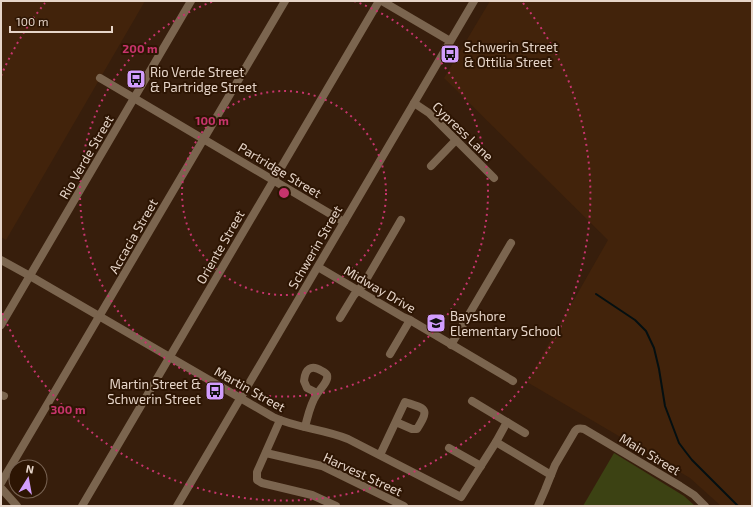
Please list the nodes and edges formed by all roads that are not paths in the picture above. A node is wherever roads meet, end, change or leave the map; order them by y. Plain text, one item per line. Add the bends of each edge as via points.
1 (191, 1) edge
2 (285, 1) edge
3 (380, 1) edge
4 (474, 1) edge
5 (450, 42) junction
6 (100, 78) dead end
7 (134, 98) junction
8 (414, 103) junction
9 (204, 139) junction
10 (456, 140) junction
11 (431, 166) dead end
12 (494, 178) dead end
13 (274, 180) junction
14 (401, 220) dead end
15 (344, 222) junction
16 (511, 243) dead end
17 (1, 260) edge
18 (318, 267) junction
19 (30, 276) junction
20 (358, 291) junction
21 (99, 316) junction
22 (340, 318) dead end
23 (410, 320) junction
24 (1, 325) edge
25 (451, 345) junction
26 (390, 354) dead end
27 (170, 357) junction
28 (513, 381) dead end
29 (317, 393) dead end
30 (241, 398) junction
31 (472, 401) dead end
32 (280, 420) junction
33 (396, 422) dead end
34 (507, 422) junction
35 (305, 427) junction
36 (525, 433) dead end
37 (496, 442) junction
38 (449, 448) dead end
39 (266, 453) junction
40 (380, 455) junction
41 (481, 466) junction
42 (551, 475) junction
43 (1, 483) edge
44 (1, 488) edge
45 (17, 506) edge
46 (82, 506) edge
47 (178, 506) edge
48 (336, 506) edge
49 (404, 506) edge
50 (538, 506) edge
51 (705, 506) edge

1 - 7 street, Rio Verde Street
2 - 9 street, Accacia Street
3 - 5 street
3 - 13 street, Oriente Street
4 - 5 street, Schwerin Street
5 - 8 street, Schwerin Street
6 - 7 street, Partridge Street
7 - 9 street, Partridge Street
7 - 19 street, Rio Verde Street
8 - 10 street, Cypress Lane via 429,113
8 - 15 street, Schwerin Street
9 - 13 street, Partridge Street
9 - 21 street, Accacia Street
10 - 11 street
10 - 12 street, Cypress Lane
13 - 15 street, Partridge Street
13 - 27 street, Oriente Street
14 - 20 street
15 - 18 street, Schwerin Street
16 - 25 street
17 - 19 street, Martin Street
18 - 20 street, Midway Drive
18 - 30 street, Schwerin Street
19 - 21 street, Martin Street
19 - 24 street, Rio Verde Street
20 - 22 street
20 - 23 street, Midway Drive
21 - 27 street, Martin Street
21 - 43 street, Accacia Street
23 - 25 street, Midway Drive
23 - 26 street
25 - 28 street, Midway Drive
27 - 30 street, Martin Street
27 - 46 street, Oriente Street
29 - 35 street via 311,403
30 - 32 street, Martin Street
30 - 47 street, Schwerin Street
31 - 34 street
32 - 35 street, Martin Street
32 - 39 street
33 - 40 street
34 - 36 street
34 - 37 street, Martin Street
35 - 40 street, Martin Street via 340,435
37 - 41 street, Martin Street
37 - 42 street
38 - 41 street
39 - 48 street via 257,472 257,480 312,495
39 - 49 street, Harvest Street via 322,466
40 - 41 street, Martin Street via 461,497
42 - 50 street
42 - 51 street, Main Street via 575,431 579,428 584,429 680,486
44 - 45 street

